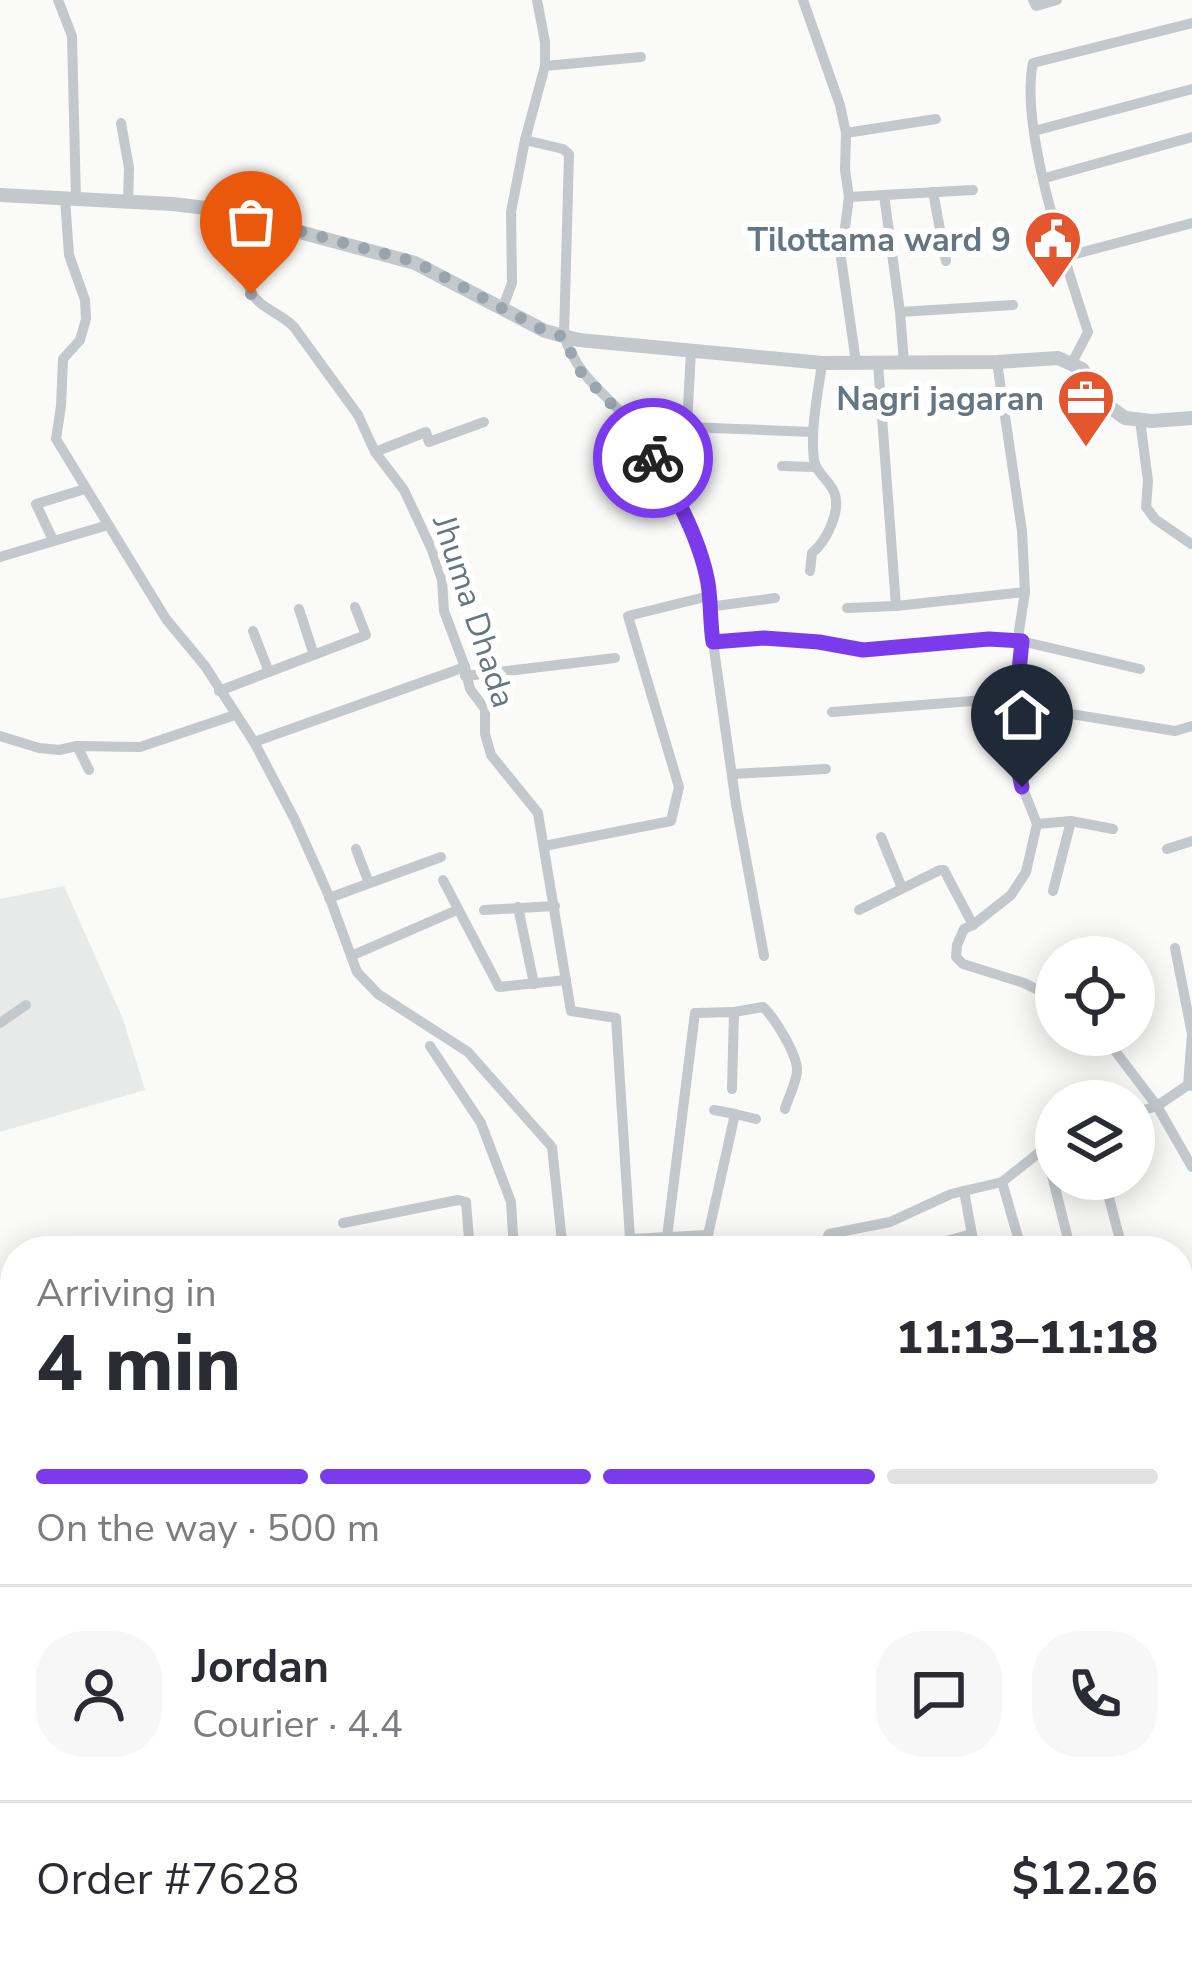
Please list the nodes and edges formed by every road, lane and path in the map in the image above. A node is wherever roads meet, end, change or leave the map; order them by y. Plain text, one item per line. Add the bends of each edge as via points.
1 (58, 0) edge
2 (537, 0) edge
3 (803, 0) edge
4 (1057, 0) edge
5 (1035, 3) edge
6 (1192, 22) edge
7 (640, 57) dead end
8 (545, 66) junction
9 (1192, 89) edge
10 (936, 119) dead end
11 (122, 122) dead end
12 (1034, 131) junction
13 (846, 133) junction
14 (1192, 136) edge
15 (525, 140) junction
16 (1045, 178) junction
17 (973, 190) dead end
18 (933, 192) junction
19 (884, 195) junction
20 (0, 196) edge
21 (849, 197) junction
22 (70, 200) junction
23 (128, 202) junction
24 (250, 218) junction
25 (1192, 223) edge
26 (1064, 257) junction
27 (946, 261) dead end
28 (1013, 305) dead end
29 (502, 307) junction
30 (900, 312) junction
31 (564, 337) junction
32 (691, 350) junction
33 (856, 362) junction
34 (997, 362) junction
35 (822, 363) junction
36 (878, 363) junction
37 (904, 363) junction
38 (1072, 363) junction
39 (1192, 418) edge
40 (1141, 420) junction
41 (484, 422) dead end
42 (687, 427) junction
43 (638, 432) junction
44 (814, 432) junction
45 (375, 452) junction
46 (782, 466) dead end
47 (814, 466) junction
48 (85, 489) junction
49 (108, 525) junction
50 (53, 540) junction
51 (1191, 544) edge
52 (0, 556) edge
53 (810, 572) dead end
54 (1025, 592) junction
55 (775, 598) dead end
56 (708, 601) junction
57 (896, 606) junction
58 (356, 607) dead end
59 (847, 608) dead end
60 (299, 609) dead end
61 (253, 631) dead end
62 (1022, 641) junction
63 (713, 642) junction
64 (314, 655) junction
65 (615, 658) dead end
66 (1140, 669) dead end
67 (269, 672) junction
68 (465, 672) junction
69 (219, 691) junction
70 (1016, 705) junction
71 (832, 712) dead end
72 (235, 715) junction
73 (1192, 726) edge
74 (0, 736) edge
75 (254, 742) junction
76 (77, 746) junction
77 (826, 769) dead end
78 (89, 770) dead end
79 (733, 774) junction
80 (1071, 820) junction
81 (1036, 824) junction
82 (1113, 829) dead end
83 (881, 836) dead end
84 (1192, 841) edge
85 (544, 846) junction
86 (356, 849) dead end
87 (1167, 849) dead end
88 (441, 857) dead end
89 (443, 880) dead end
90 (369, 884) junction
91 (902, 888) junction
92 (1052, 891) dead end
93 (329, 898) junction
94 (555, 906) junction
95 (518, 908) junction
96 (458, 910) junction
97 (484, 910) dead end
98 (860, 910) dead end
99 (973, 925) junction
100 (1175, 948) dead end
101 (351, 956) junction
102 (764, 956) dead end
103 (566, 980) junction
104 (534, 984) junction
105 (1035, 988) edge
106 (26, 1005) dead end
107 (734, 1012) junction
108 (0, 1023) edge
109 (430, 1046) dead end
110 (1118, 1056) edge
111 (1190, 1086) edge
112 (732, 1089) dead end
113 (1157, 1106) junction
114 (784, 1109) dead end
115 (714, 1110) dead end
116 (735, 1114) junction
117 (756, 1119) dead end
118 (1035, 1158) edge
119 (1192, 1167) edge
120 (1002, 1182) junction
121 (964, 1191) junction
122 (1061, 1200) edge
123 (1110, 1200) edge
124 (344, 1223) dead end
125 (972, 1234) joint
126 (695, 1235) joint
127 (469, 1236) edge
128 (513, 1236) edge
129 (561, 1236) edge
130 (630, 1236) edge
131 (667, 1236) edge
132 (681, 1236) edge
133 (829, 1236) edge
134 (964, 1236) edge
135 (1018, 1236) edge
136 (1068, 1236) edge
137 (1119, 1236) edge

1 - 22 street via 72,35
2 - 8 street
3 - 13 street
4 - 5 street
6 - 12 street via 1033,63
7 - 8 street
8 - 15 street
9 - 12 street
10 - 13 street
11 - 23 street
12 - 16 street
13 - 21 street
14 - 16 street
15 - 29 street via 511,212 512,283
15 - 31 street via 569,154
16 - 26 street
17 - 18 street
18 - 19 street
18 - 27 street
19 - 21 street
19 - 30 street
20 - 22 street
21 - 33 street via 841,258
22 - 23 street
22 - 48 street via 69,255 86,319 63,359 56,439
23 - 24 street
24 - 29 street via 416,262
24 - 45 street, Jhuma Dhada via 251,294 294,327
25 - 26 street
26 - 38 street via 1088,332
28 - 30 street
29 - 31 street
30 - 37 street
31 - 32 street
31 - 43 street via 578,369
32 - 35 street
32 - 42 street
33 - 35 street
33 - 36 street
34 - 37 street
34 - 38 street
34 - 54 street
35 - 44 street
36 - 37 street
36 - 57 street
38 - 40 street via 1116,413
39 - 40 street
40 - 51 street via 1146,507
41 - 45 street
42 - 43 street
42 - 44 street
43 - 56 street via 681,506
44 - 47 street
45 - 68 street, Jhuma Dhada via 432,550
46 - 47 street
47 - 53 street via 837,502
48 - 49 street
48 - 50 street via 36,504
49 - 50 street
49 - 69 street
50 - 52 street
54 - 57 street
54 - 62 street
55 - 56 street
56 - 63 street
56 - 85 street via 628,616 679,787 671,821
57 - 59 street
58 - 64 street via 366,635
60 - 64 street
61 - 67 street
62 - 63 street via 863,650 764,638
62 - 66 street
62 - 70 street
63 - 79 street
64 - 67 street
65 - 68 street
67 - 69 street
68 - 75 street
68 - 85 street, Jhuma Dhada via 485,709 491,755 533,804
69 - 72 street
70 - 71 street via 985,700
70 - 73 street via 1175,731
70 - 81 street via 1012,740
72 - 75 street
72 - 76 street via 140,748
74 - 76 street via 39,748
75 - 93 street
76 - 78 street
77 - 79 street
79 - 102 street
80 - 81 street
80 - 82 street
80 - 92 street
81 - 99 street via 1026,872
83 - 91 street
84 - 87 street
85 - 94 street, Jhuma Dhada
86 - 90 street
88 - 90 street
89 - 96 street
90 - 93 street
91 - 98 street
91 - 99 street via 944,870
93 - 101 street
94 - 95 street
94 - 103 street, Jhuma Dhada
95 - 97 street
95 - 104 street
96 - 101 street
96 - 104 street via 499,987
99 - 105 street via 964,929 956,957
100 - 111 street via 1192,1034
101 - 129 street via 378,994 468,1052 552,1147
103 - 104 street
103 - 130 street via 571,1011 616,1018
106 - 108 street
107 - 112 street
107 - 114 street via 763,1007 792,1053 797,1070
107 - 131 street via 695,1013
109 - 128 street via 481,1123 511,1202
110 - 113 street
111 - 113 street
113 - 119 street
115 - 116 street
116 - 117 street
116 - 126 street via 708,1235
118 - 120 street
120 - 121 street
120 - 135 street
121 - 125 street
121 - 133 street
122 - 136 street
123 - 137 street
124 - 127 street via 458,1200 466,1202
125 - 134 street
126 - 132 street

